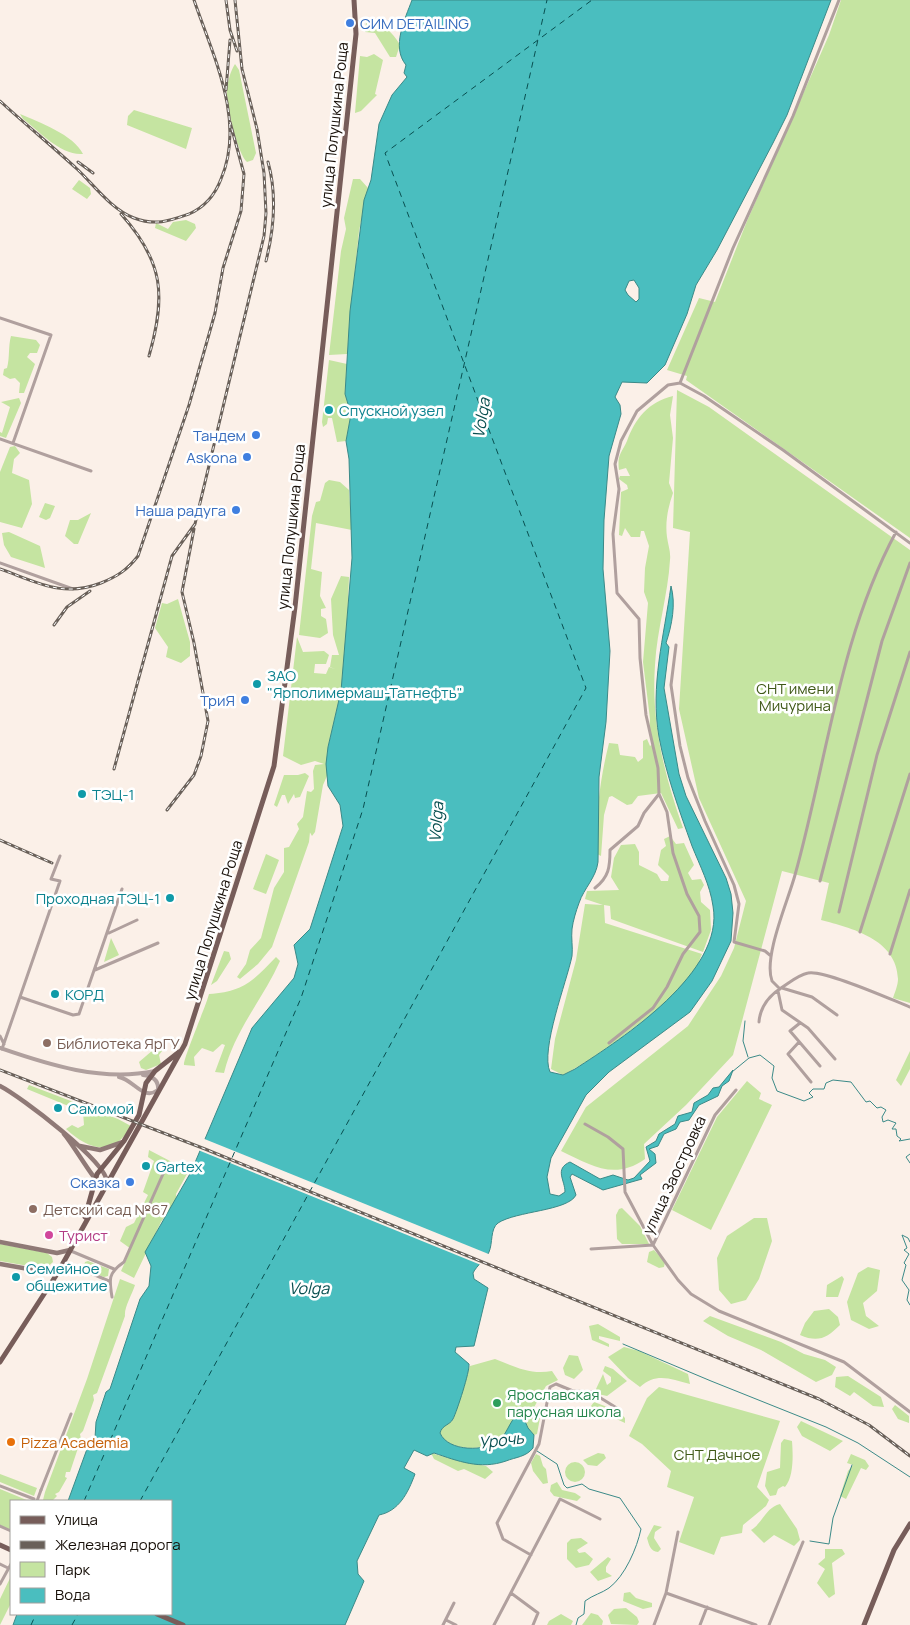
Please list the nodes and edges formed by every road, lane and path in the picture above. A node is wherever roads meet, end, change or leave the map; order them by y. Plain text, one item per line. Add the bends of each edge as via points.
1 (354, 0) edge
2 (839, 0) edge
3 (0, 318) edge
4 (680, 383) junction
5 (0, 439) edge
6 (13, 443) junction
7 (91, 470) dead end
8 (896, 532) junction
9 (910, 543) edge
10 (0, 563) edge
11 (910, 563) edge
12 (73, 588) dead end
13 (676, 645) dead end
14 (910, 652) edge
15 (910, 774) edge
16 (659, 794) junction
17 (60, 856) dead end
18 (820, 881) dead end
19 (595, 888) dead end
20 (122, 889) dead end
21 (910, 890) edge
22 (839, 912) dead end
23 (137, 920) dead end
24 (860, 932) dead end
25 (108, 933) junction
26 (158, 942) dead end
27 (890, 954) dead end
28 (770, 956) junction
29 (95, 970) junction
30 (780, 989) junction
31 (20, 997) junction
32 (910, 1006) edge
33 (838, 1015) dead end
34 (759, 1022) dead end
35 (801, 1023) junction
36 (0, 1036) edge
37 (799, 1042) junction
38 (609, 1043) dead end
39 (185, 1044) junction
40 (2, 1048) edge
41 (835, 1059) dead end
42 (820, 1066) dead end
43 (152, 1074) junction
44 (112, 1075) junction
45 (812, 1082) dead end
46 (0, 1086) edge
47 (158, 1090) junction
48 (736, 1090) dead end
49 (142, 1092) junction
50 (585, 1124) dead end
51 (64, 1134) junction
52 (72, 1141) junction
53 (124, 1141) junction
54 (159, 1166) dead end
55 (102, 1169) junction
56 (93, 1179) junction
57 (107, 1182) junction
58 (80, 1230) junction
59 (0, 1242) edge
60 (653, 1246) junction
61 (592, 1249) dead end
62 (70, 1250) junction
63 (57, 1253) junction
64 (0, 1264) edge
65 (62, 1264) junction
66 (114, 1269) junction
67 (57, 1274) junction
68 (109, 1281) junction
69 (112, 1297) dead end
70 (0, 1362) edge
71 (620, 1410) dead end
72 (910, 1412) edge
73 (71, 1414) dead end
74 (0, 1486) edge
75 (35, 1500) edge
76 (600, 1519) dead end
77 (910, 1524) edge
78 (678, 1532) dead end
79 (803, 1542) dead end
80 (0, 1545) edge
81 (10, 1550) edge
82 (531, 1555) junction
83 (0, 1564) edge
84 (10, 1566) edge
85 (0, 1584) edge
86 (666, 1592) junction
87 (511, 1593) junction
88 (454, 1603) dead end
89 (706, 1607) junction
90 (159, 1615) edge
91 (446, 1620) junction
92 (183, 1625) edge
93 (443, 1625) edge
94 (456, 1625) edge
95 (494, 1625) edge
96 (532, 1625) edge
97 (654, 1625) edge
98 (700, 1625) edge
99 (756, 1625) edge
100 (769, 1625) edge
101 (864, 1625) edge

1 - 39 main road, улица Полушкина Роща via 356,34 279,743
2 - 4 street via 793,116 733,248
3 - 6 street via 51,335
4 - 8 street via 761,434
4 - 16 street via 668,385 637,412 621,441 615,464 620,489 614,534 617,593 639,619 646,715 658,768
5 - 6 street
6 - 7 street
8 - 9 street
8 - 28 street via 866,599 844,668 795,875
10 - 12 street
11 - 18 street via 882,641
13 - 28 street via 671,685 680,746 705,822 734,885 739,904 734,942 765,951
14 - 22 street via 877,755
15 - 24 street
16 - 19 street via 638,826 610,850 610,868 605,880
16 - 38 street via 667,812 673,853 687,894 699,916 700,932 683,954 653,1008
17 - 31 street via 51,878 60,882
20 - 25 street
21 - 27 street
23 - 25 street
25 - 29 street
26 - 29 street
28 - 30 street via 770,977
29 - 31 street via 79,1014 73,1015
30 - 32 street via 807,973 820,973
30 - 33 street via 812,996
30 - 34 street via 765,1004
30 - 35 street via 782,1010
31 - 40 street
35 - 37 street via 790,1031
35 - 41 street via 824,1043
36 - 40 street
37 - 42 street
37 - 45 street via 788,1054
39 - 43 main road, улица Полушкина Роща
39 - 47 main road, улица Полушкина Роща
40 - 44 street, улица Полушкина Роща via 78,1071
43 - 44 street, улица Полушкина Роща
43 - 47 street
43 - 49 main road
44 - 49 street, улица Полушкина Роща via 125,1078
46 - 51 main road via 21,1098
47 - 49 street
47 - 57 main road, улица Полушкина Роща
48 - 60 street, улица Заостровка via 715,1115
49 - 53 main road via 139,1115
50 - 60 street via 623,1149 624,1190
51 - 52 main road
51 - 56 main road via 80,1154
52 - 53 main road via 85,1148 100,1150
52 - 55 main road
53 - 55 main road
54 - 66 street via 163,1174 124,1262
55 - 56 main road
55 - 57 main road
56 - 57 main road via 102,1184
56 - 58 main road
57 - 58 main road, улица Полушкина Роща
58 - 62 main road
59 - 63 main road
60 - 61 street, улица Заостровка
60 - 72 street via 691,1294 719,1311 844,1362
62 - 63 main road
62 - 65 main road
62 - 66 street
63 - 65 main road
64 - 67 main road
65 - 67 main road
65 - 68 street
66 - 68 street
67 - 70 main road
68 - 69 street
71 - 82 street via 591,1392 573,1391 556,1384 550,1387 539,1444 497,1523 503,1539
73 - 75 street, bridge
74 - 75 street
76 - 82 street via 560,1498
77 - 101 main road via 894,1550
78 - 86 street
79 - 100 street
80 - 81 main road
82 - 87 street
83 - 84 street
84 - 85 street
86 - 89 street
86 - 97 street
87 - 95 street
87 - 96 street via 538,1613
88 - 91 street
89 - 98 street
89 - 99 street
90 - 92 main road
91 - 93 street
91 - 94 street

